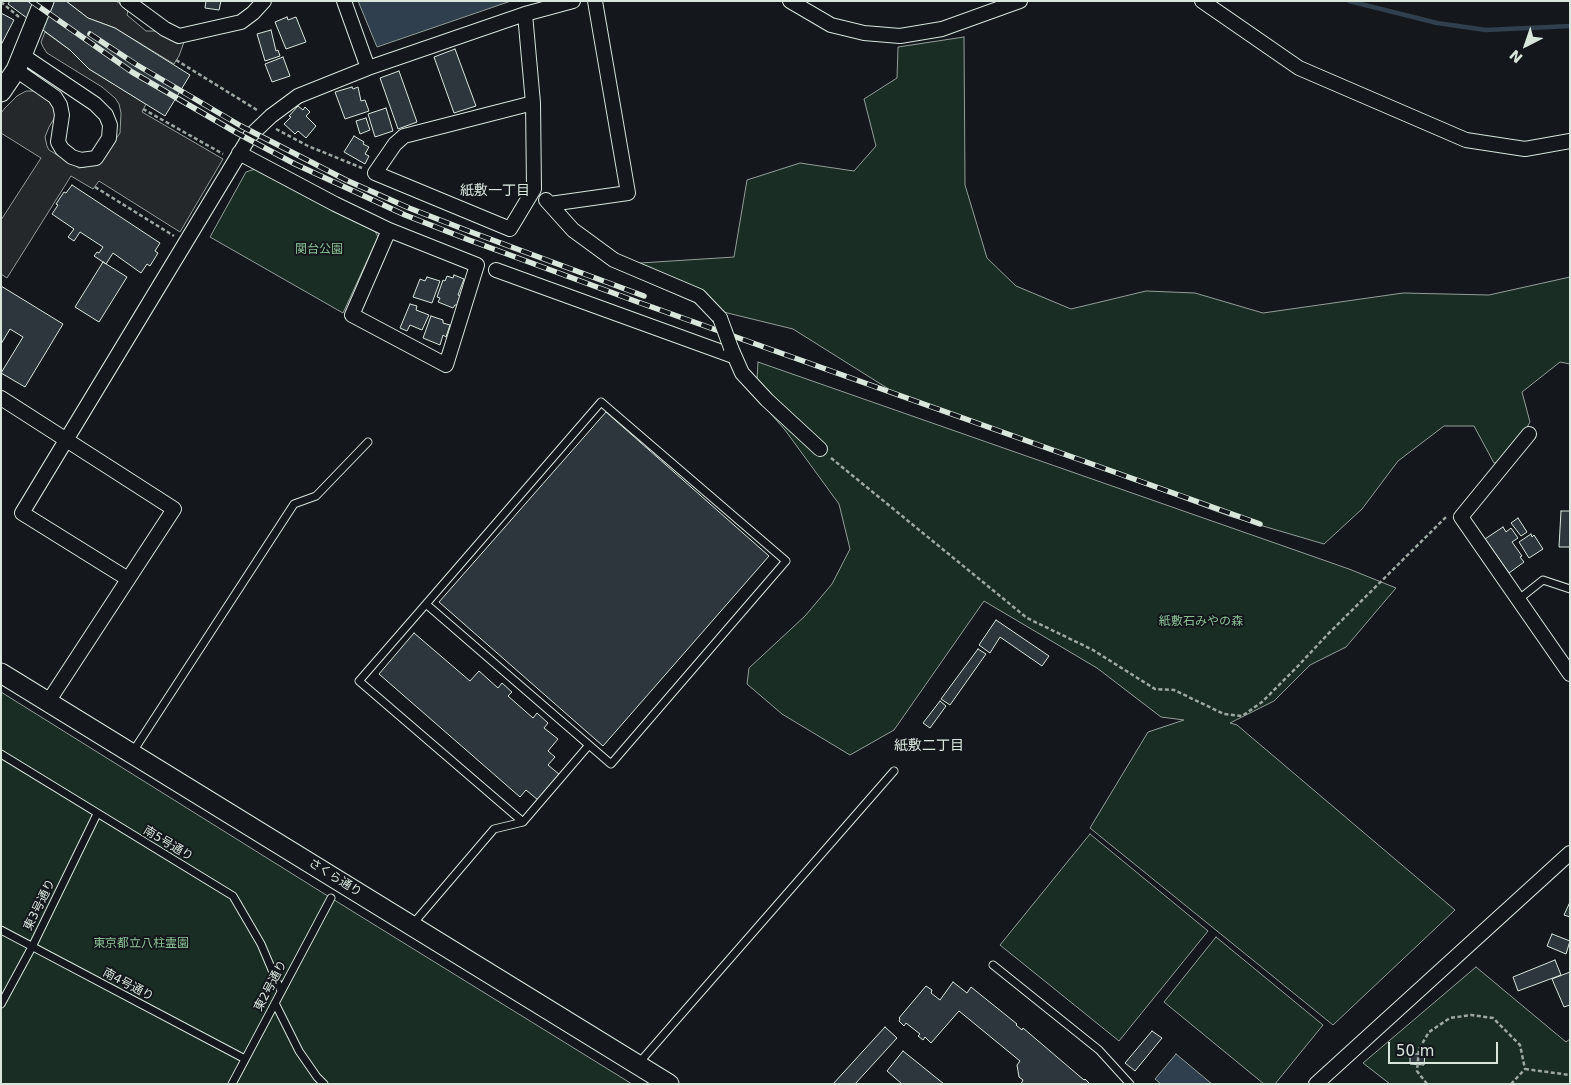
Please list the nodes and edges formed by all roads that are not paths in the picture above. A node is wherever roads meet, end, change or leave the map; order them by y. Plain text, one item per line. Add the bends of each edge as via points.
1 (44, 1) edge
2 (127, 1) edge
3 (264, 1) edge
4 (344, 1) edge
5 (574, 1) edge
6 (595, 1) edge
7 (790, 1) edge
8 (1020, 1) edge
9 (1210, 3) edge
10 (525, 14) junction
11 (19, 62) junction
12 (368, 68) junction
13 (1, 92) edge
14 (534, 103) junction
15 (1570, 141) edge
16 (234, 155) junction
17 (534, 190) junction
18 (550, 204) junction
19 (389, 230) junction
20 (496, 270) dead end
21 (732, 352) junction
22 (1, 398) edge
23 (1529, 434) dead end
24 (67, 439) junction
25 (368, 442) dead end
26 (820, 449) road end
27 (128, 579) junction
28 (1570, 589) edge
29 (1519, 598) junction
30 (426, 604) junction
31 (1, 673) edge
32 (1570, 674) edge
33 (48, 702) junction
34 (590, 745) junction
35 (132, 753) junction
36 (1, 754) edge
37 (894, 770) dead end
38 (97, 814) junction
39 (523, 822) junction
40 (1570, 853) edge
41 (331, 898) dead end
42 (412, 926) junction
43 (1, 930) edge
44 (32, 947) junction
45 (993, 965) dead end
46 (281, 991) junction
47 (275, 1003) junction
48 (1, 1004) edge
49 (245, 1059) junction
50 (638, 1065) junction
51 (232, 1084) edge
52 (324, 1084) edge
53 (669, 1084) edge
54 (1130, 1084) edge
55 (1316, 1084) edge

1 - 11 street
2 - 3 street via 178,36 241,22
4 - 12 street
5 - 10 street
6 - 18 street via 628,193
7 - 8 street via 832,25 864,33 900,36 942,29
9 - 15 street via 1299,68 1466,140 1525,149
10 - 12 street
10 - 14 street
11 - 11 street via 96,104 106,115 110,125 109,138 96,158 81,160 62,149 58,142 62,115 60,105
11 - 13 street
12 - 16 street via 298,96 263,118
14 - 17 street
14 - 17 street via 404,136 394,144 375,173 510,229
16 - 19 street
16 - 24 street
17 - 18 street
18 - 21 street, bridge via 573,230 614,260 699,296 720,318
19 - 19 street via 478,265 446,365 352,315
20 - 21 street
21 - 26 street via 742,373
22 - 24 street
23 - 29 street via 1462,517
24 - 27 street via 22,513
24 - 27 street via 174,508
25 - 35 lane via 316,496 294,504
27 - 33 street
28 - 29 lane via 1544,580
29 - 32 street
30 - 34 lane
30 - 34 lane via 601,402 786,561 611,764
30 - 39 lane via 360,680
31 - 33 street, さくら通り
33 - 35 street, さくら通り
34 - 39 lane
35 - 42 street, さくら通り
36 - 38 lane, 南5号通り
37 - 50 lane
38 - 44 lane, 東3号通り
38 - 46 lane, 南5号通り via 233,896
39 - 42 lane via 494,829
40 - 55 street
41 - 46 lane, 東2号通り
42 - 50 street, さくら通り
43 - 44 lane, 南4号通り
44 - 48 lane, 東3号通り
44 - 49 lane, 南4号通り
45 - 54 lane via 1099,1050
46 - 47 lane, 東2号通り
47 - 49 lane, 東2号通り
47 - 52 lane via 299,1051
49 - 51 lane, 東2号通り
50 - 53 street, さくら通り

